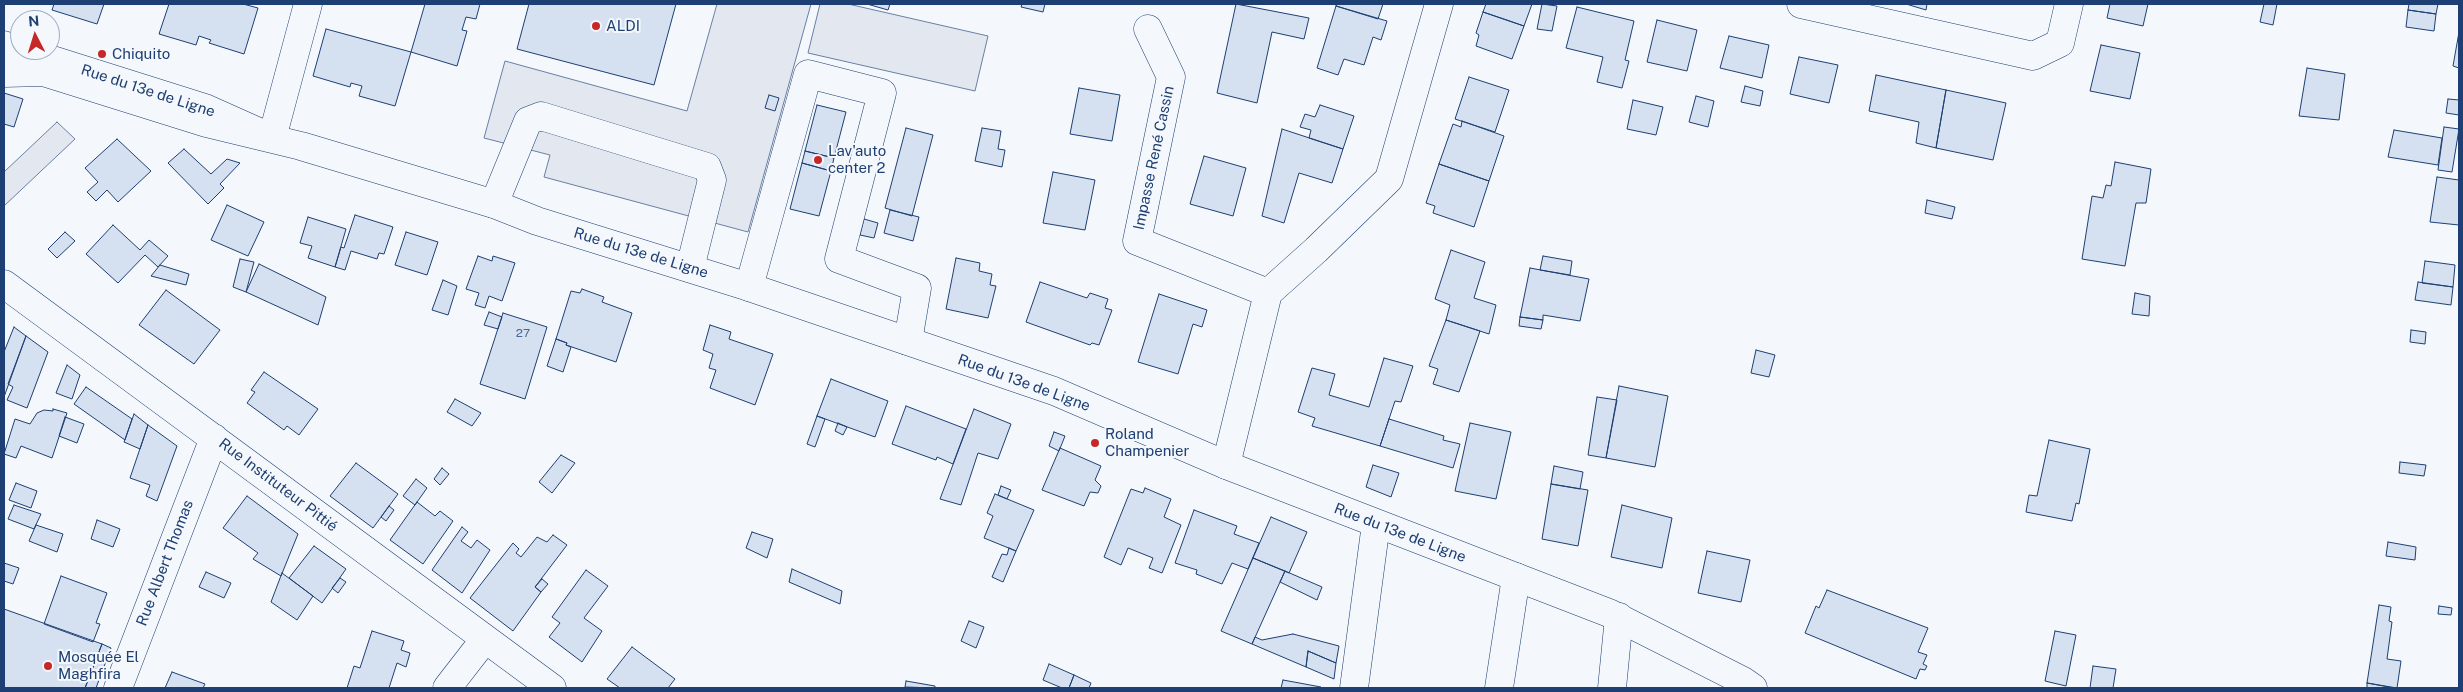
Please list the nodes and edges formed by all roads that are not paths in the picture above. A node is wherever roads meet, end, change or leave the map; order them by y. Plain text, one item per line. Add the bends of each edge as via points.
1 (308, 4) edge
2 (1438, 4) edge
3 (1801, 4) edge
4 (2068, 4) edge
5 (1148, 30) dead end
6 (28, 60) edge
7 (51, 60) edge
8 (44, 72) junction
9 (4, 73) edge
10 (272, 138) junction
11 (494, 204) junction
12 (690, 268) junction
13 (4, 284) edge
14 (749, 287) junction
15 (1268, 293) junction
16 (908, 341) junction
17 (214, 438) junction
18 (1226, 465) junction
19 (1376, 524) junction
20 (1516, 577) junction
21 (1619, 617) junction
22 (485, 639) junction
23 (118, 688) edge
24 (447, 688) edge
25 (552, 688) edge
26 (1354, 688) edge
27 (1499, 688) edge
28 (1612, 688) edge
29 (1753, 688) edge

1 - 10 street
2 - 15 street via 1389,179
3 - 4 street via 2033,56 2060,43
5 - 15 street, Impasse René Cassin via 1171,77 1137,241
6 - 8 street, Rue du 13e de Ligne
7 - 10 street, Rue du 13e de Ligne via 205,108
8 - 9 street, Rue du 13e de Ligne
8 - 10 street, Rue du 13e de Ligne via 206,123
10 - 11 street, Rue du 13e de Ligne
11 - 12 street, Rue du 13e de Ligne via 537,221
11 - 12 street via 528,121 541,116 707,167 712,180
12 - 14 street, Rue du 13e de Ligne
13 - 17 street, Rue Instituteur Pittié
14 - 16 street, Rue du 13e de Ligne
14 - 16 street via 808,74 882,93 839,259 917,288
15 - 18 street
16 - 18 street, Rue du 13e de Ligne via 1054,391
17 - 22 street, Rue Instituteur Pittié
17 - 23 street, Rue Albert Thomas
18 - 19 street, Rue du 13e de Ligne
19 - 20 street, Rue du 13e de Ligne
19 - 26 street
20 - 21 street, Rue du 13e de Ligne
20 - 27 street
21 - 28 street
21 - 29 street, Rue du 13e de Ligne
22 - 24 street
22 - 25 street, Rue Instituteur Pittié

